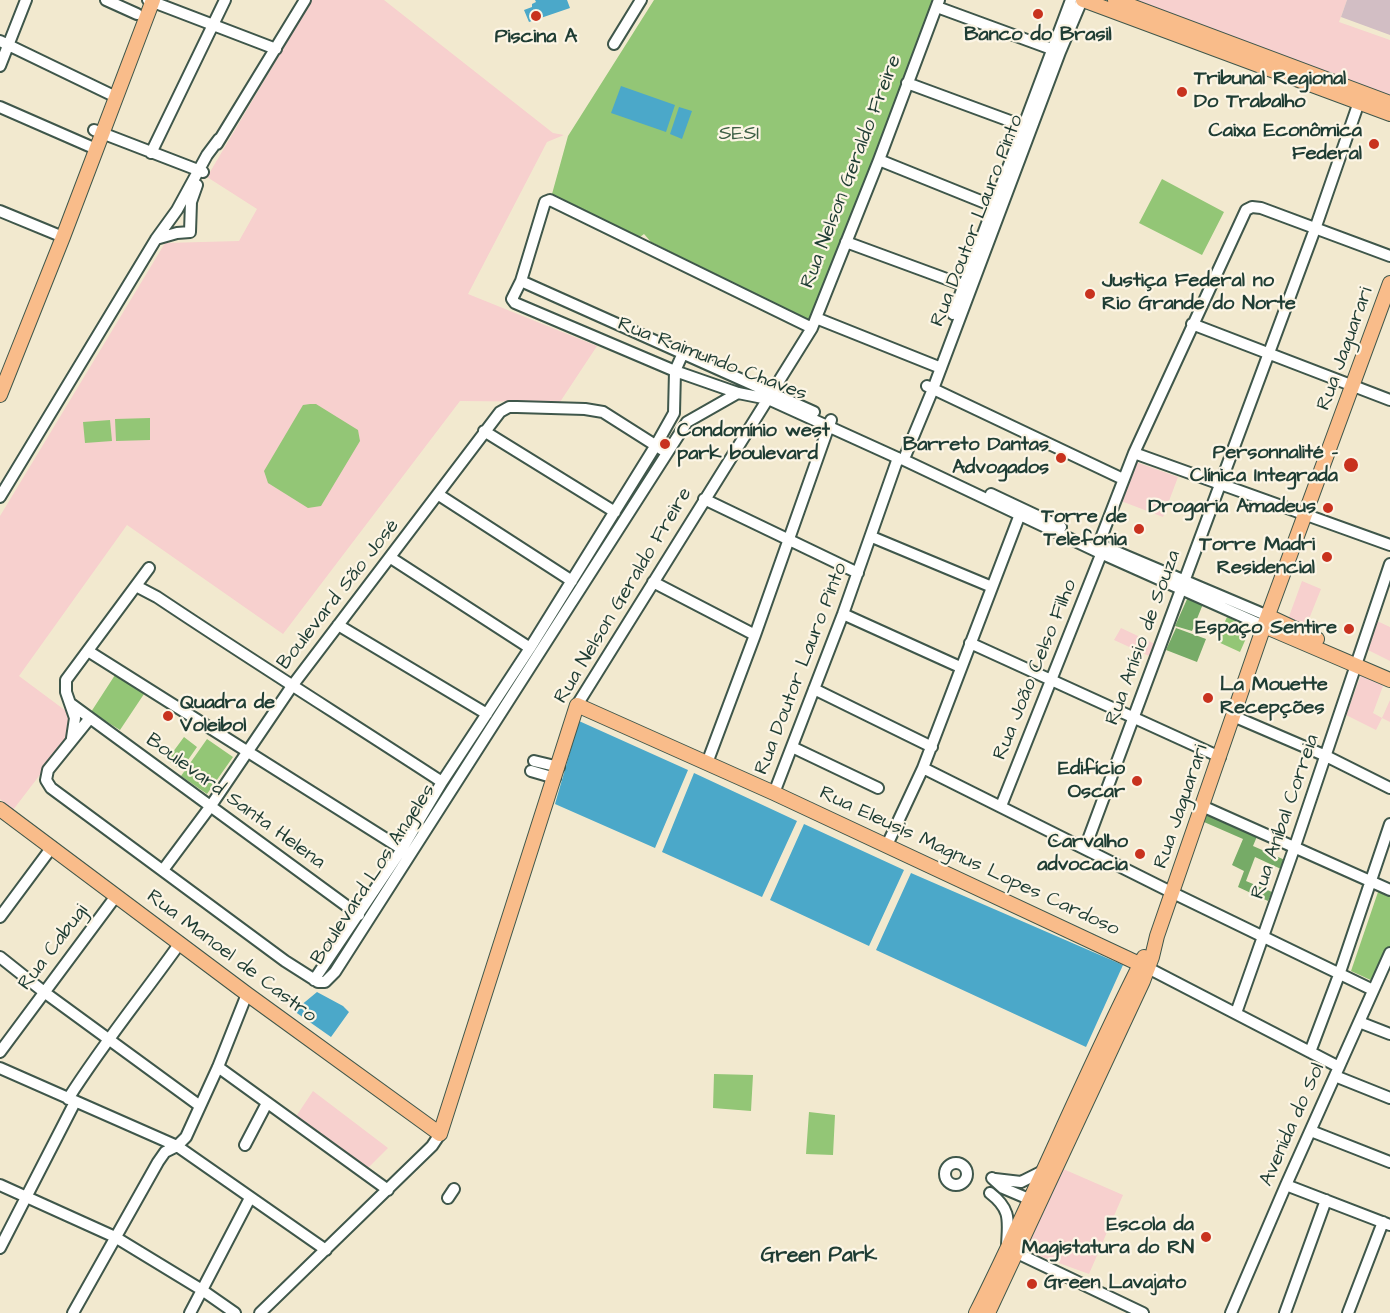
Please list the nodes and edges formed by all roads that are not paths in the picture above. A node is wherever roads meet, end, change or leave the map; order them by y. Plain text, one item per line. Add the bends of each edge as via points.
1 (26, 0) edge
2 (106, 0) edge
3 (149, 0) edge
4 (225, 0) edge
5 (305, 0) edge
6 (641, 0) edge
7 (1071, 0) edge
8 (1082, 0) edge
9 (1118, 1) edge
10 (938, 4) edge
11 (137, 14) junction
12 (1133, 18) junction
13 (213, 26) junction
14 (4, 43) edge
15 (1229, 43) junction
16 (614, 44) dead end
17 (1210, 47) junction
18 (276, 49) junction
19 (1056, 50) junction
20 (0, 66) edge
21 (907, 83) junction
22 (112, 95) junction
23 (1359, 102) junction
24 (1390, 103) edge
25 (0, 107) edge
26 (1390, 114) edge
27 (1028, 128) junction
28 (98, 132) junction
29 (92, 147) junction
30 (151, 153) junction
31 (879, 160) junction
32 (201, 171) junction
33 (997, 208) junction
34 (177, 210) junction
35 (0, 211) edge
36 (1315, 229) junction
37 (177, 233) junction
38 (59, 236) junction
39 (156, 239) junction
40 (846, 242) junction
41 (1390, 256) edge
42 (521, 281) junction
43 (1390, 283) edge
44 (967, 287) junction
45 (555, 295) junction
46 (546, 316) junction
47 (25, 322) junction
48 (614, 322) junction
49 (814, 323) junction
50 (1192, 324) junction
51 (608, 342) junction
52 (683, 353) junction
53 (1269, 353) junction
54 (938, 367) junction
55 (675, 371) junction
56 (0, 373) edge
57 (1353, 386) junction
58 (930, 387) junction
59 (738, 393) junction
60 (0, 395) edge
61 (770, 396) junction
62 (1390, 400) edge
63 (674, 413) junction
64 (687, 422) junction
65 (830, 423) junction
66 (484, 431) junction
67 (656, 445) junction
68 (666, 452) junction
69 (1134, 453) junction
70 (902, 456) junction
71 (1123, 479) junction
72 (1220, 484) junction
73 (439, 495) junction
74 (0, 497) edge
75 (704, 499) junction
76 (615, 512) junction
77 (1021, 512) junction
78 (1306, 515) junction
79 (872, 537) junction
80 (788, 541) junction
81 (1390, 545) edge
82 (1100, 549) junction
83 (391, 558) junction
84 (1390, 564) edge
85 (149, 568) dead end
86 (858, 573) junction
87 (572, 581) junction
88 (653, 582) junction
89 (1183, 585) junction
90 (136, 586) junction
91 (992, 587) junction
92 (563, 604) junction
93 (843, 614) junction
94 (1266, 621) junction
95 (339, 625) junction
96 (547, 629) junction
97 (755, 635) junction
98 (970, 643) junction
99 (530, 648) junction
100 (88, 651) junction
101 (1357, 661) junction
102 (960, 668) junction
103 (1390, 671) edge
104 (1051, 679) junction
105 (1390, 680) edge
106 (292, 686) junction
107 (814, 689) junction
108 (71, 704) junction
109 (577, 705) junction
110 (487, 714) junction
111 (1233, 716) junction
112 (90, 718) junction
113 (1134, 718) junction
114 (479, 737) junction
115 (71, 741) junction
116 (792, 747) junction
117 (932, 747) junction
118 (246, 751) junction
119 (1326, 756) junction
120 (1220, 757) junction
121 (461, 763) junction
122 (707, 763) junction
123 (532, 766) dead end
124 (924, 768) junction
125 (557, 772) junction
126 (442, 783) junction
127 (878, 788) dead end
128 (1390, 788) edge
129 (774, 793) junction
130 (1001, 806) junction
131 (1202, 806) junction
132 (210, 807) junction
133 (0, 809) edge
134 (1390, 824) edge
135 (887, 845) junction
136 (1295, 846) junction
137 (52, 847) junction
138 (1085, 848) junction
139 (402, 849) junction
140 (163, 870) junction
141 (1372, 881) junction
142 (1390, 890) edge
143 (1173, 893) junction
144 (116, 896) junction
145 (359, 915) junction
146 (0, 917) edge
147 (1264, 937) junction
148 (180, 943) junction
149 (1390, 953) edge
150 (0, 957) edge
151 (337, 958) junction
152 (1144, 966) junction
153 (1387, 967) edge
154 (1339, 975) junction
155 (1373, 990) junction
156 (44, 992) junction
157 (248, 994) junction
158 (1236, 1013) junction
159 (1359, 1022) junction
160 (1390, 1034) edge
161 (109, 1038) junction
162 (0, 1052) edge
163 (1310, 1052) junction
164 (218, 1067) junction
165 (0, 1068) edge
166 (1337, 1072) junction
167 (1390, 1098) edge
168 (72, 1100) junction
169 (267, 1103) junction
170 (200, 1106) junction
171 (1311, 1131) junction
172 (440, 1134) junction
173 (245, 1145) dead end
174 (177, 1146) junction
175 (1390, 1162) edge
176 (1041, 1172) junction
177 (0, 1185) edge
178 (1286, 1185) junction
179 (388, 1190) junction
180 (990, 1193) dead end
181 (26, 1196) junction
182 (250, 1198) junction
183 (1326, 1200) junction
184 (1035, 1202) junction
185 (1387, 1223) edge
186 (115, 1237) junction
187 (0, 1248) edge
188 (326, 1250) junction
189 (1012, 1252) junction
190 (202, 1290) junction
191 (73, 1313) edge
192 (190, 1313) edge
193 (235, 1313) edge
194 (260, 1313) edge
195 (976, 1313) edge
196 (988, 1313) edge
197 (1143, 1313) edge
198 (1231, 1313) edge
199 (1285, 1313) edge
200 (1348, 1313) edge

1 - 14 street
2 - 11 street
3 - 11 main road
3 - 13 street
3 - 22 main road
4 - 13 street
5 - 18 street
6 - 16 street
7 - 19 street, Rua Doutor Lauro Pinto
8 - 12 main road
8 - 19 street, Rua Doutor Lauro Pinto
9 - 12 main road
9 - 15 main road
10 - 19 street
10 - 21 street, Rua Nelson Geraldo Freire
11 - 22 main road
12 - 17 main road
13 - 18 street
13 - 30 street
14 - 20 street
14 - 22 street
15 - 17 main road
15 - 24 main road
17 - 23 main road
18 - 32 street
19 - 27 street, Rua Doutor Lauro Pinto
21 - 27 street
21 - 31 street, Rua Nelson Geraldo Freire
22 - 28 main road
23 - 26 main road
23 - 36 street, Rua Anísio de Souza
25 - 29 street
27 - 33 street, Rua Doutor Lauro Pinto
28 - 29 main road
28 - 30 street
29 - 38 main road
30 - 32 street
31 - 33 street
31 - 40 street, Rua Nelson Geraldo Freire
32 - 34 street
32 - 37 street via 192,196 190,232
33 - 44 street, Rua Doutor Lauro Pinto
34 - 37 street
34 - 39 street
35 - 38 street
36 - 41 street
36 - 50 street, Rua João Celso Filho via 1261,208 1246,211
36 - 53 street, Rua Anísio de Souza
37 - 39 street
38 - 47 main road
39 - 74 street
40 - 44 street
40 - 49 street, Rua Nelson Geraldo Freire
42 - 45 street, Rua Raimundo Chaves
42 - 46 street, Rua Raimundo Chaves via 512,300
42 - 49 street via 545,202 549,200
43 - 57 main road, Rua Jaguarari
44 - 54 street, Rua Doutor Lauro Pinto
45 - 46 street
45 - 48 street, Rua Raimundo Chaves
46 - 51 street, Rua Raimundo Chaves
47 - 56 main road
47 - 60 main road
48 - 51 street
48 - 52 street, Rua Raimundo Chaves
49 - 54 street
49 - 61 street, Rua Nelson Geraldo Freire
50 - 53 street
50 - 69 street, Rua João Celso Filho
51 - 55 street, Rua Raimundo Chaves
52 - 55 street, Boulevard Los Angeles
52 - 61 street, Rua Raimundo Chaves
53 - 57 street
53 - 72 street, Rua Anísio de Souza
54 - 58 street, Rua Doutor Lauro Pinto
55 - 59 street, Rua Raimundo Chaves
55 - 63 street, Boulevard Los Angeles
57 - 62 street
57 - 78 main road, Rua Jaguarari
58 - 70 street, Rua Doutor Lauro Pinto
58 - 71 street
59 - 61 street, Rua Raimundo Chaves
59 - 64 street, Boulevard Los Angeles
61 - 65 street, Rua Raimundo Chaves
61 - 75 street, Rua Nelson Geraldo Freire
63 - 64 street
63 - 67 street, Boulevard Los Angeles
64 - 68 street, Boulevard Los Angeles
65 - 70 street, Rua Raimundo Chaves
65 - 80 street
66 - 67 street, Boulevard São José via 509,407 585,409 603,412
66 - 73 street, Boulevard São José
66 - 76 street
67 - 68 street, Boulevard São José
67 - 76 street, Boulevard Los Angeles
68 - 92 street, Boulevard Los Angeles
69 - 71 street, Rua João Celso Filho
69 - 72 street
70 - 77 street, Rua Raimundo Chaves
70 - 79 street, Rua Doutor Lauro Pinto
71 - 82 street, Rua João Celso Filho
72 - 78 street
72 - 89 street, Rua Anísio de Souza
73 - 83 street, Boulevard São José
73 - 87 street
75 - 80 street
75 - 88 street, Rua Nelson Geraldo Freire
76 - 87 street, Boulevard Los Angeles
77 - 82 street, Rua Raimundo Chaves
77 - 91 street
78 - 81 street
78 - 94 main road, Rua Jaguarari
79 - 86 street, Rua Doutor Lauro Pinto
79 - 91 street
80 - 86 street
80 - 97 street
82 - 89 street, Rua Raimundo Chaves
82 - 104 street, Rua João Celso Filho
83 - 95 street, Boulevard São José
83 - 99 street
84 - 101 street, Rua Aníbal Correia
85 - 90 street
86 - 93 street, Rua Doutor Lauro Pinto
87 - 92 street, Boulevard Los Angeles
88 - 97 street
88 - 109 street, Rua Nelson Geraldo Freire
89 - 94 street, Rua Raimundo Chaves
89 - 113 street, Rua Anísio de Souza
90 - 100 street
90 - 106 street
91 - 98 street
92 - 96 street, Boulevard Los Angeles
93 - 102 street via 873,632
93 - 107 street, Rua Doutor Lauro Pinto
94 - 101 main road, Rua Raimundo Chaves
94 - 111 main road, Rua Jaguarari
95 - 106 street, Boulevard São José
95 - 110 street
96 - 99 street, Boulevard Los Angeles
96 - 114 street, Boulevard Los Angeles
97 - 122 street
98 - 102 street
98 - 104 street
99 - 110 street, Boulevard Los Angeles
100 - 108 street via 66,680
100 - 118 street
101 - 103 main road, Rua Raimundo Chaves
101 - 105 main road, Rua Raimundo Chaves
101 - 119 street, Rua Aníbal Correia
102 - 117 street
104 - 113 street
104 - 130 street, Rua João Celso Filho
106 - 118 street, Boulevard São José
106 - 126 street
107 - 116 street, Rua Doutor Lauro Pinto
107 - 117 street
108 - 112 street, Boulevard Santa Helena
108 - 115 street via 75,722
109 - 122 main road, Rua Eleusis Magnus Lopes Cardoso
109 - 125 main road, Rua Nelson Geraldo Freire
110 - 114 street, Boulevard Los Angeles
111 - 119 street
111 - 120 main road, Rua Jaguarari
112 - 115 street
112 - 132 street, Boulevard Santa Helena
113 - 120 street
113 - 138 street, Rua Anísio de Souza
114 - 121 street, Boulevard Los Angeles
115 - 140 street via 48,770 48,785
116 - 127 street
116 - 129 street, Rua Doutor Lauro Pinto
117 - 124 street
118 - 132 street, Boulevard São José
118 - 139 street
119 - 128 street
119 - 136 street, Rua Aníbal Correia
120 - 131 main road, Rua Jaguarari
121 - 126 street, Boulevard Los Angeles
121 - 151 street, Boulevard Los Angeles
122 - 129 main road, Rua Eleusis Magnus Lopes Cardoso
123 - 125 street
124 - 130 street
124 - 135 street
125 - 172 main road, Rua Nelson Geraldo Freire
126 - 139 street, Boulevard Los Angeles
129 - 135 main road, Rua Eleusis Magnus Lopes Cardoso
130 - 138 street
131 - 136 street
131 - 143 main road, Rua Jaguarari
132 - 140 street, Boulevard São José
132 - 145 street, Boulevard Santa Helena
133 - 137 main road, Rua Manoel de Castro
134 - 141 street
135 - 152 main road, Rua Eleusis Magnus Lopes Cardoso
136 - 141 street
136 - 147 street, Rua Aníbal Correia
137 - 144 main road, Rua Manoel de Castro
137 - 146 street
138 - 143 street
139 - 145 street, Boulevard Los Angeles
140 - 151 street, Boulevard Los Angeles via 314,980 328,980
141 - 142 street
141 - 154 street
143 - 147 street
143 - 152 main road, Rua Jaguarari
144 - 148 main road, Rua Manoel de Castro
144 - 156 street, Rua Cabugi
145 - 151 street, Boulevard Los Angeles
147 - 154 street
147 - 158 street, Rua Aníbal Correia
148 - 157 main road, Rua Manoel de Castro
148 - 161 street
149 - 153 street, Avenida do Sol
150 - 156 street
152 - 158 street, Rua Eleusis Magnus Lopes Cardoso
152 - 176 main road, Rua Jaguarari
152 - 184 main road, Rua Jaguarari
153 - 155 street, Avenida do Sol
154 - 155 street
154 - 163 street
155 - 159 street, Avenida do Sol
156 - 161 street
156 - 162 street, Rua Cabugi
157 - 164 street
157 - 172 main road, Rua Manoel de Castro
158 - 163 street, Rua Eleusis Magnus Lopes Cardoso
159 - 160 street
159 - 166 street, Avenida do Sol
161 - 168 street
161 - 170 street
163 - 166 street, Rua Eleusis Magnus Lopes Cardoso
164 - 169 street
164 - 170 street
165 - 168 street
166 - 167 street, Rua Eleusis Magnus Lopes Cardoso
166 - 171 street, Avenida do Sol
168 - 174 street
168 - 181 street
169 - 173 street
169 - 179 street
170 - 174 street via 186,1137
171 - 175 street
171 - 178 street, Avenida do Sol
172 - 179 street, Rua Nelson Geraldo Freire
174 - 182 street
174 - 186 street via 163,1155
176 - 184 main road, Rua Jaguarari
176 - 184 street via 1021,1182 992,1178 1003,1188
177 - 181 street
178 - 183 street
178 - 198 street, Avenida do Sol
179 - 188 street, Rua Nelson Geraldo Freire
180 - 189 street via 1005,1207
181 - 186 street
181 - 187 street
182 - 188 street
182 - 190 street
183 - 185 street
183 - 199 street
184 - 189 main road, Rua Jaguarari
185 - 200 street
186 - 190 street
186 - 191 street
188 - 194 street, Rua Nelson Geraldo Freire
189 - 195 main road, Rua Jaguarari
189 - 196 main road, Rua Jaguarari
189 - 197 street
190 - 192 street
190 - 193 street

